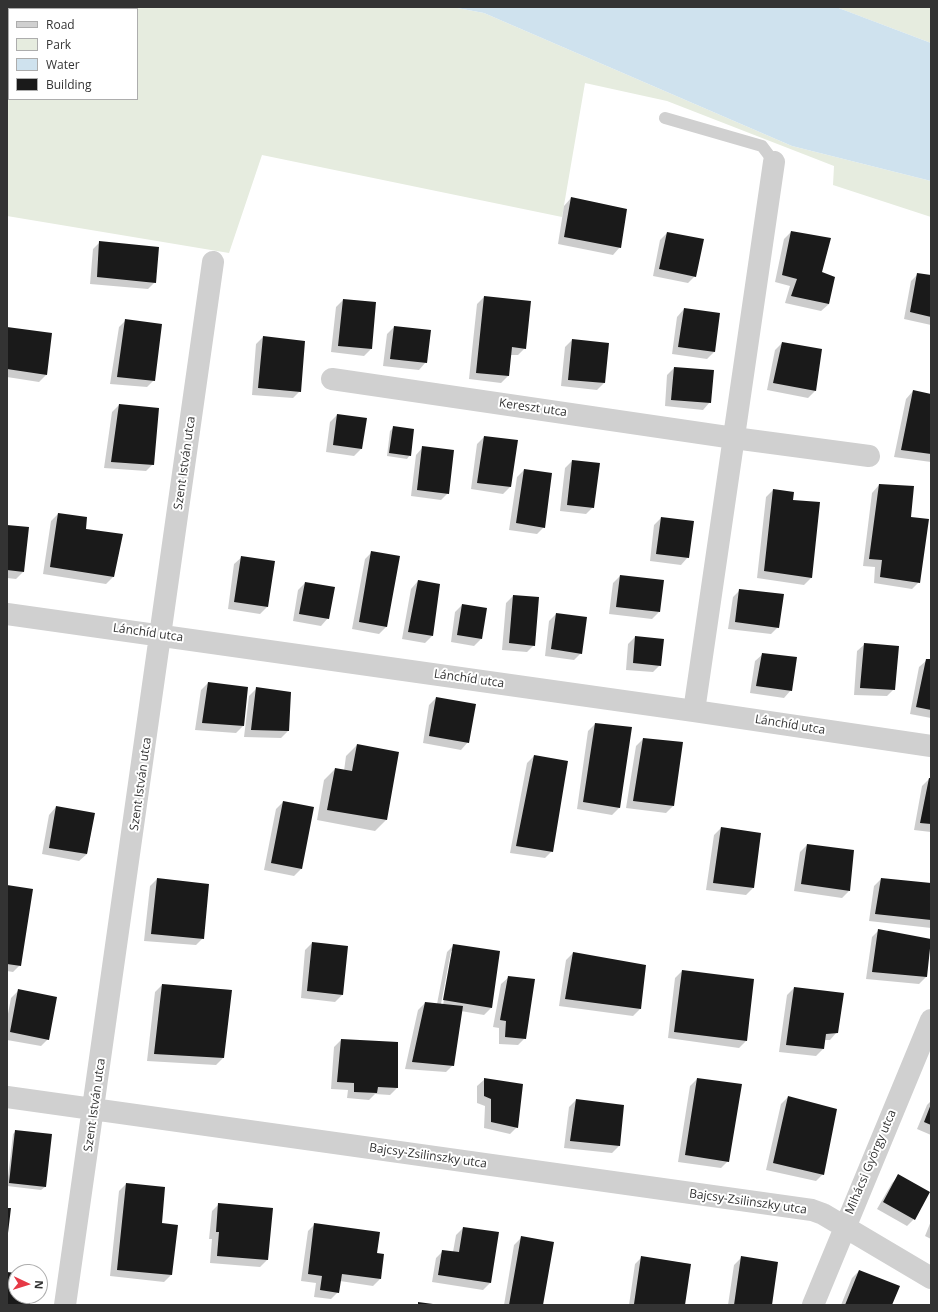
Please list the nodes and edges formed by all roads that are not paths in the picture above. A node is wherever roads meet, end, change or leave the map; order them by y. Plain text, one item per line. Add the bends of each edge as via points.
1 (665, 118) dead end
2 (774, 162) joint
3 (213, 262) dead end
4 (332, 379) dead end
5 (734, 438) junction
6 (869, 456) dead end
7 (7, 614) edge
8 (162, 635) junction
9 (694, 711) junction
10 (931, 746) edge
11 (931, 1020) edge
12 (7, 1097) edge
13 (94, 1109) junction
14 (845, 1226) junction
15 (931, 1278) edge
16 (65, 1305) edge
17 (813, 1305) edge

1 - 2 lane via 762,146
2 - 5 street
3 - 8 street, Szent István utca
4 - 5 street, Kereszt utca
5 - 6 street, Kereszt utca
5 - 9 street
7 - 8 street, Lánchíd utca
8 - 9 street, Lánchíd utca
8 - 13 street, Szent István utca
9 - 10 street, Lánchíd utca
11 - 14 street, Mihácsi György utca
12 - 13 street, Bajcsy-Zsilinszky utca
13 - 14 street, Bajcsy-Zsilinszky utca via 812,1210
13 - 16 street, Szent István utca
14 - 15 street, Bajcsy-Zsilinszky utca
14 - 17 street, Mihácsi György utca

